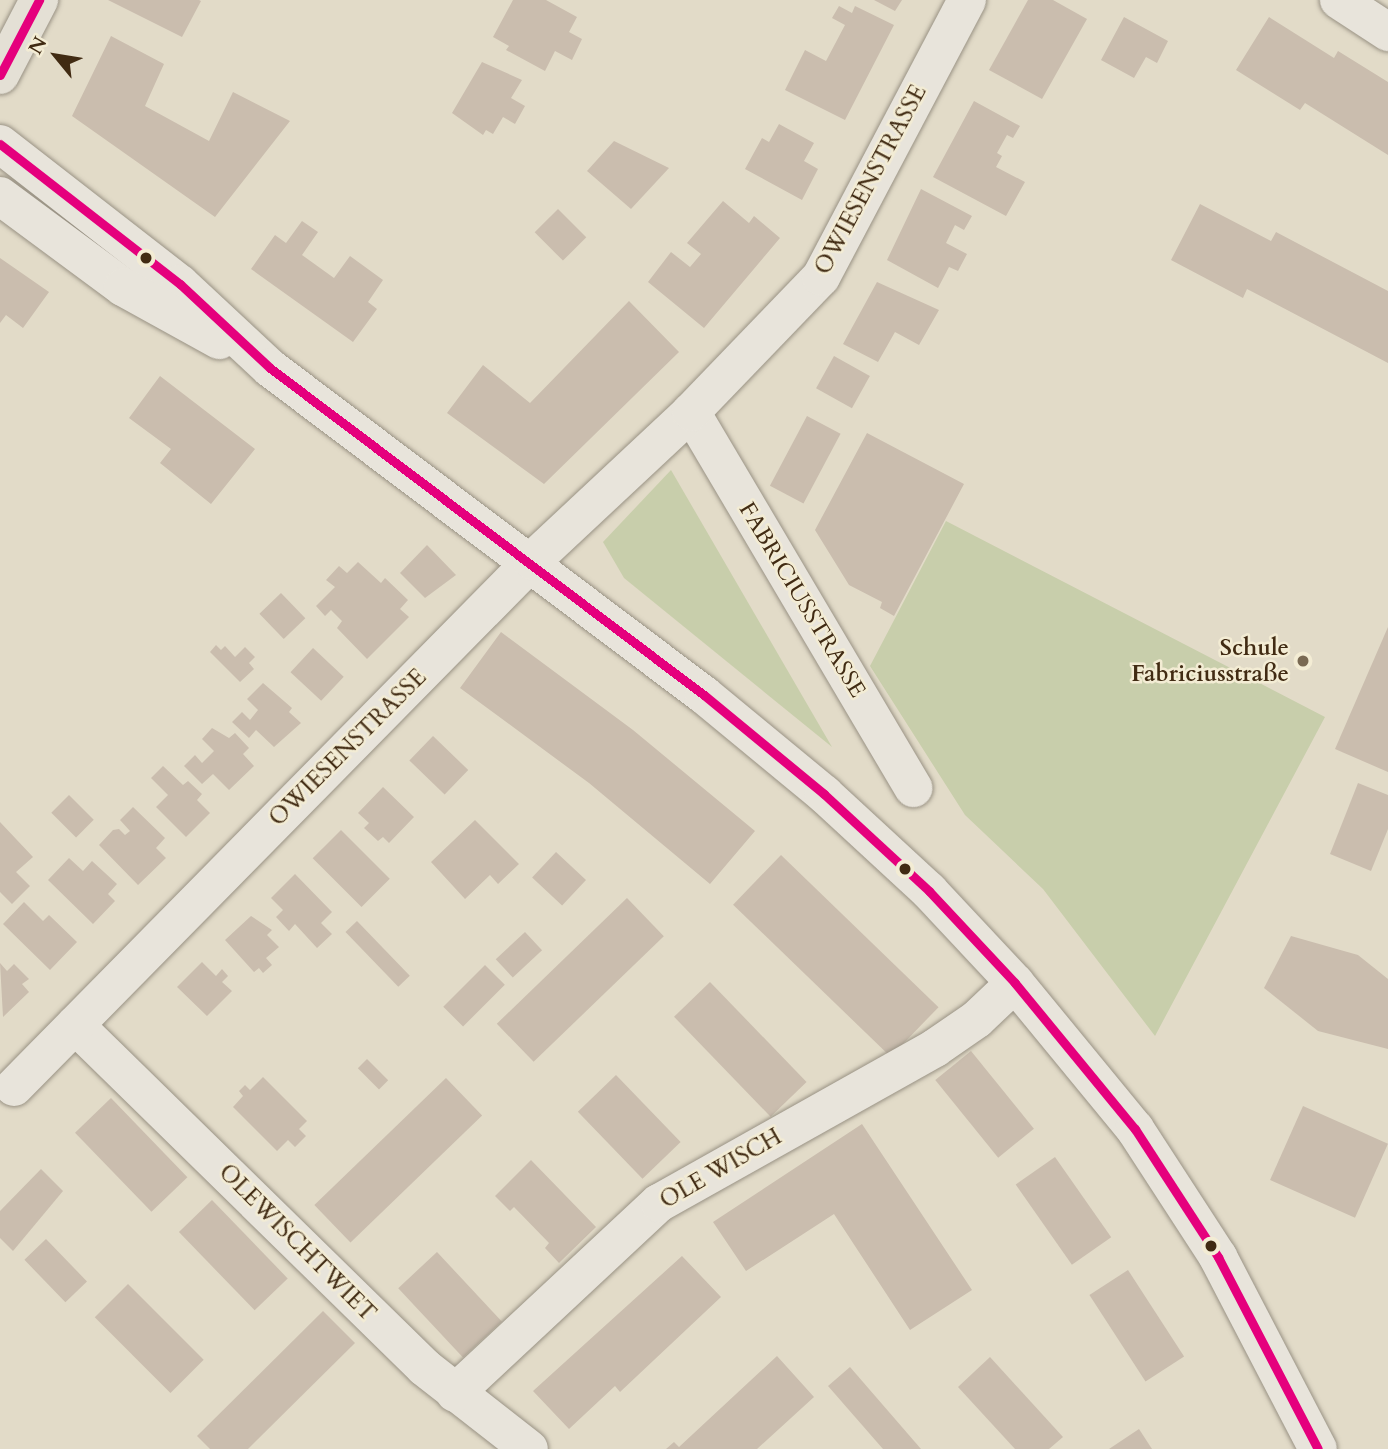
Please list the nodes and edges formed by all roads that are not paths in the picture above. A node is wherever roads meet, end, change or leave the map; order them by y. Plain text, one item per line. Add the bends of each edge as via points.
1 (39, 0) edge
2 (967, 0) edge
3 (1339, 0) edge
4 (1388, 32) edge
5 (0, 75) edge
6 (0, 144) edge
7 (0, 196) edge
8 (270, 368) junction
9 (691, 412) junction
10 (532, 561) junction
11 (913, 788) dead end
12 (1015, 983) junction
13 (75, 1025) junction
14 (14, 1087) dead end
15 (455, 1393) junction
16 (529, 1449) edge
17 (1318, 1449) edge

1 - 5 main road
2 - 9 street, OWIESENSTRASSE via 821,278
3 - 4 street
6 - 8 street via 180,284
7 - 8 street via 123,287
8 - 10 street
9 - 10 street, OWIESENSTRASSE
9 - 11 street, FABRICIUSSTRASSE
10 - 12 street via 824,794 929,891
10 - 13 street, OWIESENSTRASSE
12 - 15 street, OLE WISCH via 977,1018 934,1048 659,1203
12 - 17 street via 1135,1129 1195,1220
13 - 14 street, OWIESENSTRASSE
13 - 15 street, OLEWISCHTWIET
15 - 16 street, OLEWISCHTWIET

